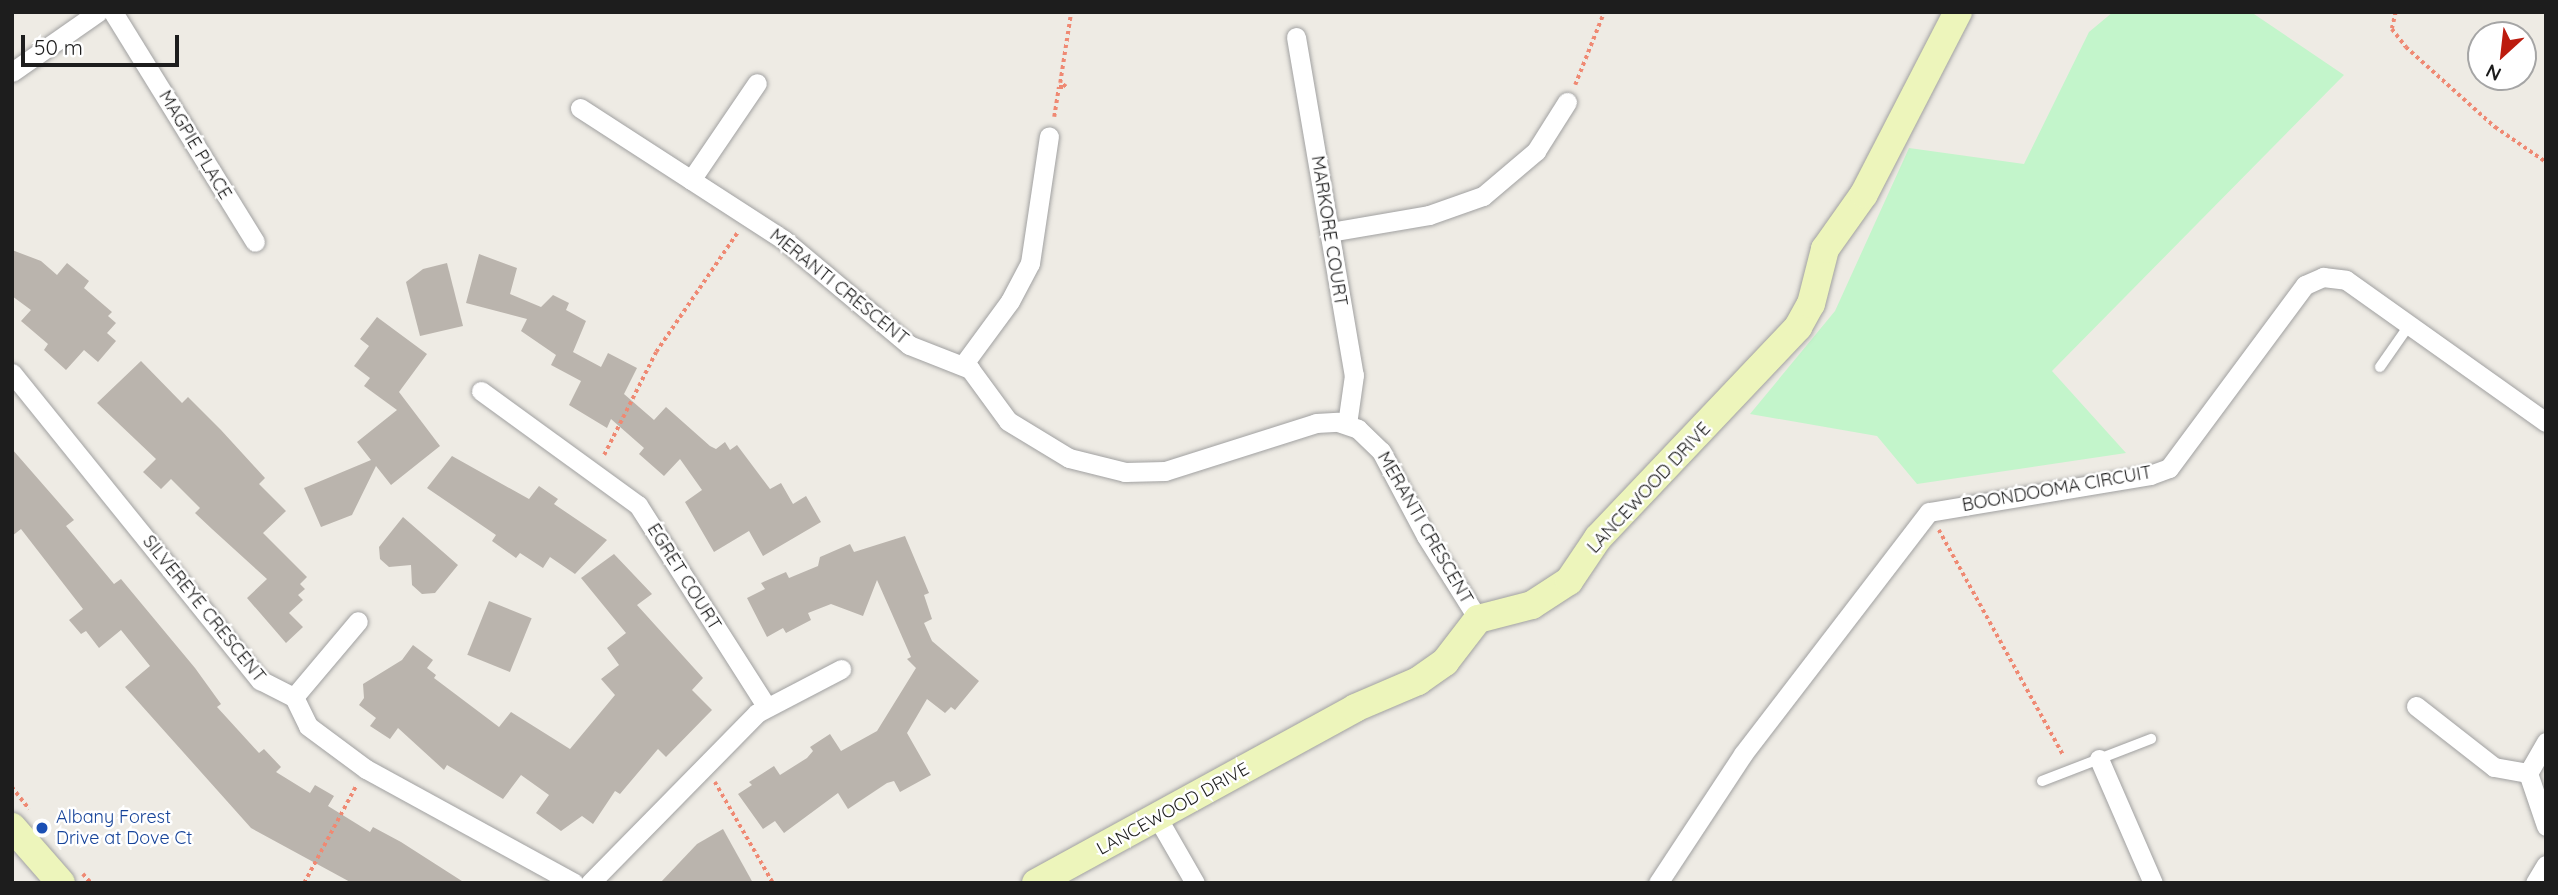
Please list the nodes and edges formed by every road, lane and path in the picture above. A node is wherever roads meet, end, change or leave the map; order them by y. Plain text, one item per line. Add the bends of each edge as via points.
1 (98, 12) edge
2 (113, 12) edge
3 (1071, 12) edge
4 (1604, 12) edge
5 (1958, 12) edge
6 (2396, 12) edge
7 (1296, 37) dead end
8 (12, 72) edge
9 (757, 83) dead end
10 (1567, 102) joint
11 (580, 108) dead end
12 (1049, 136) joint
13 (2546, 162) edge
14 (691, 180) junction
15 (748, 215) junction
16 (1330, 232) junction
17 (255, 242) dead end
18 (2410, 324) junction
19 (963, 365) junction
20 (2380, 367) dead end
21 (12, 373) edge
22 (481, 391) dead end
23 (2542, 419) edge
24 (1347, 424) junction
25 (594, 470) junction
26 (1929, 512) junction
27 (1478, 618) junction
28 (358, 621) dead end
29 (841, 669) dead end
30 (294, 697) junction
31 (766, 706) junction
32 (2416, 706) dead end
33 (2151, 739) dead end
34 (2546, 742) edge
35 (2099, 759) junction
36 (703, 767) junction
37 (366, 769) junction
38 (2071, 770) junction
39 (2528, 773) junction
40 (2042, 781) dead end
41 (1157, 817) junction
42 (2546, 826) edge
43 (12, 827) edge
44 (2546, 865) edge
45 (61, 883) edge
46 (304, 883) edge
47 (574, 883) edge
48 (590, 883) edge
49 (773, 883) edge
50 (1036, 883) edge
51 (1195, 883) edge
52 (1658, 883) edge
53 (2153, 883) edge
54 (2536, 883) edge

1 - 8 street
2 - 17 street, MAGPIE PLACE
3 - 12 path via 1060,83 1066,87 1059,87
4 - 10 path
5 - 27 street, LANCEWOOD DRIVE via 1864,194 1825,249 1811,304 1798,327 1598,538 1559,590 1532,605
6 - 13 path via 2392,29 2406,47 2495,127
7 - 16 street, MARKORE COURT
9 - 14 street
10 - 16 street via 1536,151 1483,195 1429,215
11 - 14 street, MERANTI CRESCENT
12 - 19 street via 1030,263 1010,301
14 - 15 street, MERANTI CRESCENT
15 - 19 street, MERANTI CRESCENT via 809,259 909,345
15 - 25 path via 726,255 656,352
16 - 24 street, MARKORE COURT via 1354,375
18 - 20 lane
18 - 23 street, BOONDOOMA CIRCUIT
18 - 26 street, BOONDOOMA CIRCUIT via 2346,280 2323,277 2305,285 2169,468
19 - 24 street via 1008,421 1056,452 1106,470 1165,471 1316,423
21 - 30 street, SILVEREYE CRESCENT via 260,680
22 - 25 street, EGRET COURT
24 - 27 street, MERANTI CRESCENT via 1367,435 1381,451 1426,536
25 - 31 street, EGRET COURT via 638,505 654,525
26 - 38 path
26 - 52 street via 1744,754
27 - 41 street, LANCEWOOD DRIVE via 1445,662 1418,681 1355,708
28 - 30 street
29 - 31 street
30 - 37 street via 308,726
31 - 36 street
32 - 39 street via 2494,767
33 - 35 lane
34 - 39 street
35 - 38 lane
35 - 53 street
36 - 48 street
36 - 49 path
37 - 46 path
37 - 47 street
38 - 40 lane
39 - 42 street
41 - 50 street, LANCEWOOD DRIVE
41 - 51 street
43 - 45 street
44 - 54 street

